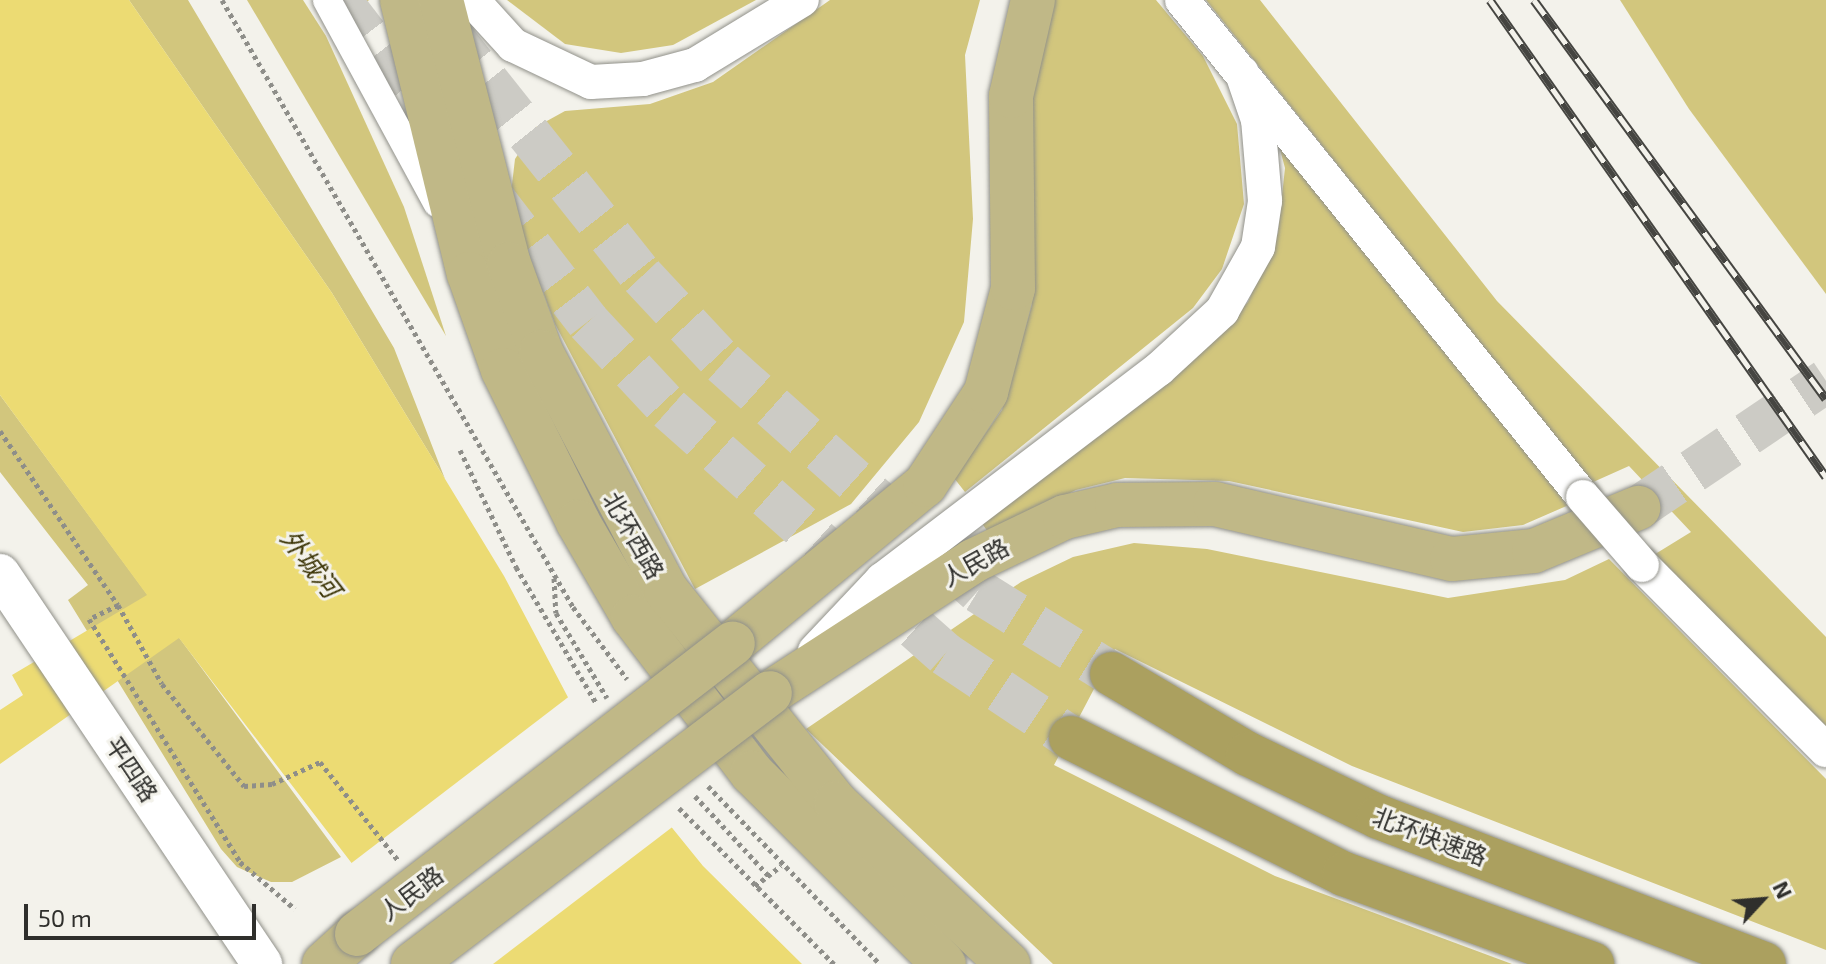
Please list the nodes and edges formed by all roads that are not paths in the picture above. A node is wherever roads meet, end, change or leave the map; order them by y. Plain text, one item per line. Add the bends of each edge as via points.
1 (327, 0) edge
2 (402, 0) edge
3 (441, 0) edge
4 (472, 0) edge
5 (802, 0) edge
6 (1033, 0) edge
7 (1182, 0) edge
8 (1242, 73) junction
9 (466, 264) junction
10 (1638, 508) tunnel mouth
11 (0, 574) edge
12 (1112, 674) tunnel mouth
13 (779, 686) junction
14 (1071, 738) tunnel mouth
15 (1826, 750) edge
16 (262, 964) edge
17 (324, 964) edge
18 (413, 964) edge
19 (944, 964) edge
20 (1008, 964) edge
21 (1592, 964) edge
22 (1764, 964) edge

1 - 9 street via 368,64
2 - 9 main road, 北环西路
3 - 20 main road, 北环西路 via 509,264 541,352 666,590 836,803
4 - 5 street via 513,45 591,82 643,79 695,65
6 - 17 main road, 人民路, bridge via 1011,96 1013,288 986,392 925,485
7 - 8 street
8 - 13 street via 1258,120 1265,201 1258,247 1222,311 1159,369 882,580
8 - 15 street, bridge via 1583,497 1642,565
9 - 19 main road, 北环西路 via 531,430 633,617 801,828
10 - 13 main road, 人民路 via 1534,551 1452,559 1215,504 1117,505 1065,517 973,561
11 - 16 main road, 平四路
12 - 22 highway, 北环快速路 via 1248,754 1379,817
13 - 18 main road, 人民路, bridge
14 - 21 highway via 1344,874

